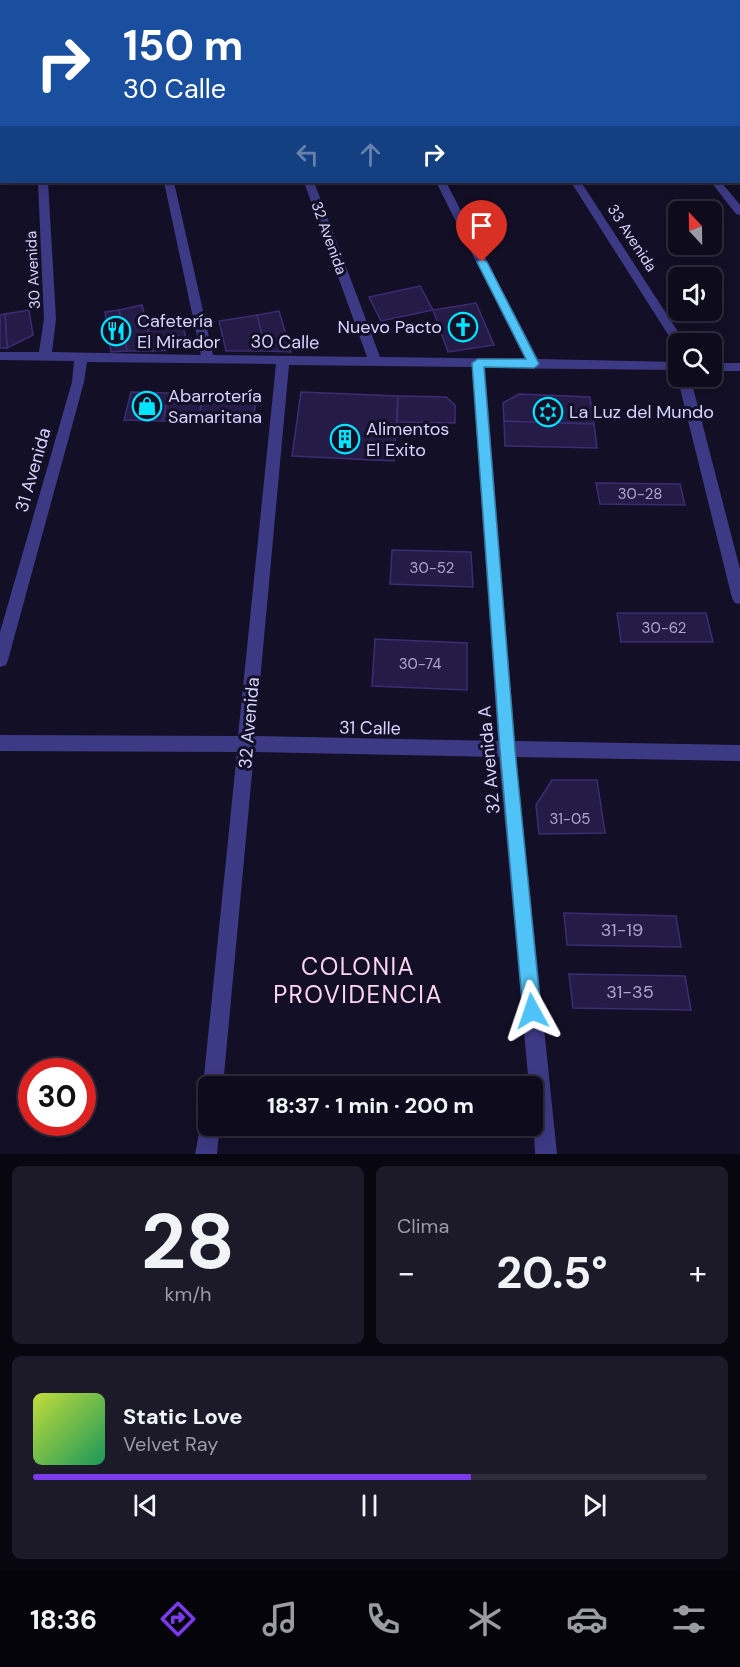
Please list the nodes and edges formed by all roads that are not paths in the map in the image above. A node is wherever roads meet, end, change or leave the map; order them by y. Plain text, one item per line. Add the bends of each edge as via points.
1 (43, 183) edge
2 (169, 183) edge
3 (309, 183) edge
4 (442, 183) edge
5 (577, 183) edge
6 (717, 183) edge
7 (740, 212) edge
8 (673, 333) edge
9 (0, 356) edge
10 (45, 357) junction
11 (81, 358) junction
12 (208, 359) junction
13 (283, 360) junction
14 (375, 361) junction
15 (478, 363) junction
16 (534, 364) junction
17 (668, 366) edge
18 (722, 367) edge
19 (740, 367) edge
20 (686, 387) edge
21 (740, 598) edge
22 (0, 660) edge
23 (0, 743) edge
24 (247, 744) junction
25 (507, 750) junction
26 (740, 753) edge
27 (214, 1076) edge
28 (208, 1136) edge
29 (206, 1154) edge
30 (546, 1154) edge

1 - 10 street, 30 Avenida via 50,319
2 - 12 street
3 - 14 street, 32 Avenida
4 - 16 street
5 - 8 street, 33 Avenida
6 - 7 street
9 - 10 street, 30 Calle
10 - 11 street, 30 Calle
11 - 12 street, 30 Calle
11 - 22 street, 31 Avenida via 78,382
12 - 13 street, 30 Calle
13 - 14 street, 30 Calle
13 - 24 street, 32 Avenida
14 - 15 street, 30 Calle
15 - 16 street, 30 Calle
15 - 25 street, 32 Avenida A
16 - 17 street, 30 Calle
18 - 19 street
20 - 21 street
23 - 24 street, 31 Calle
24 - 25 street, 31 Calle
24 - 27 street, 32 Avenida
25 - 26 street, 31 Calle
25 - 30 street, 32 Avenida A
28 - 29 street

